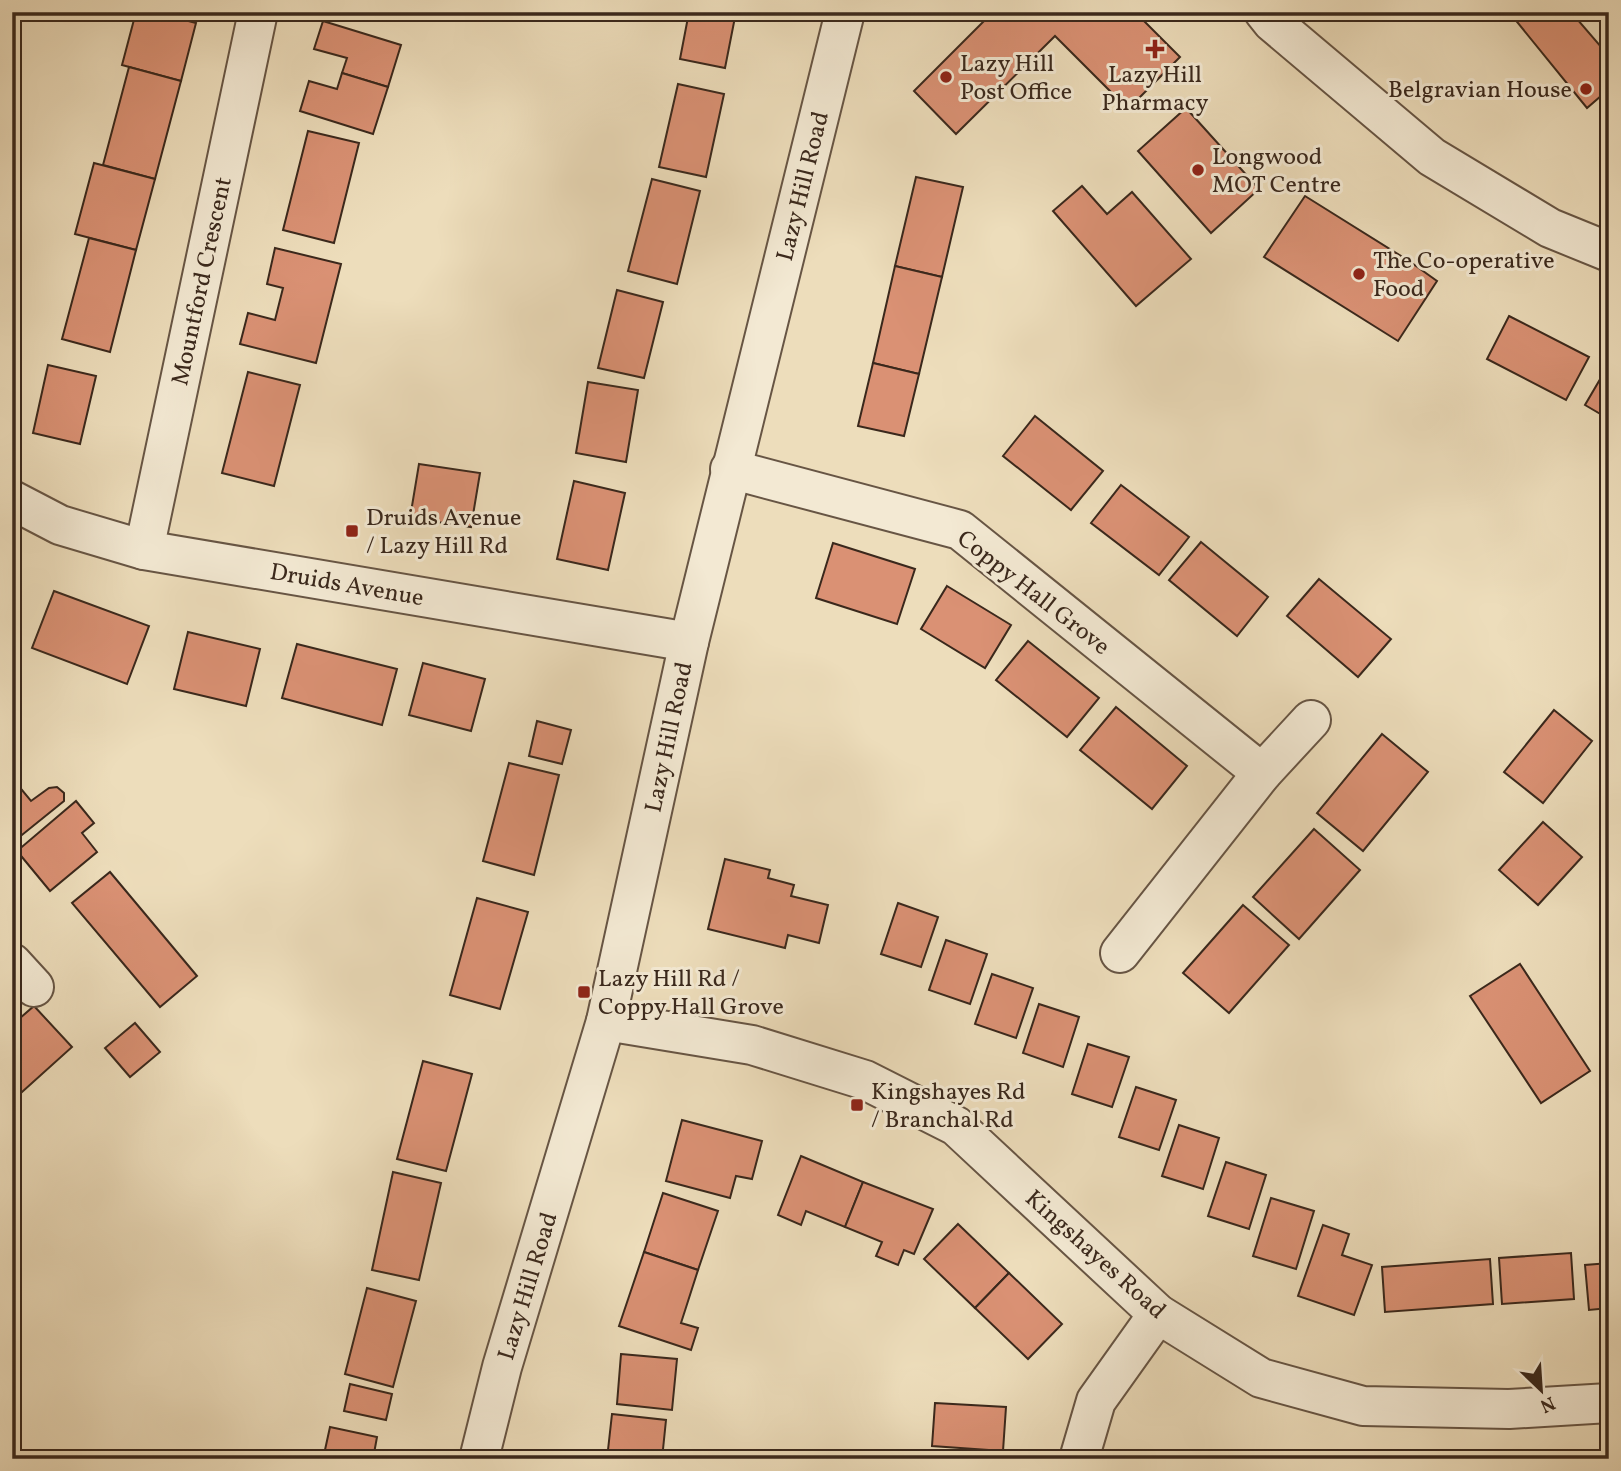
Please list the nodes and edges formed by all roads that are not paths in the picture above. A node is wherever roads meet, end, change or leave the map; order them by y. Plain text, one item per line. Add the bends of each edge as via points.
1 (258, 12) edge
2 (845, 12) edge
3 (1264, 12) edge
4 (1609, 252) edge
5 (730, 469) junction
6 (12, 500) edge
7 (144, 550) junction
8 (689, 642) junction
9 (1311, 720) dead end
10 (1262, 773) junction
11 (1120, 953) dead end
12 (606, 1021) junction
13 (1158, 1314) junction
14 (1609, 1403) edge
15 (480, 1459) edge
16 (1079, 1459) edge

1 - 7 street, Mountford Crescent
2 - 5 street, Lazy Hill Road
3 - 4 street via 1432,157 1550,228
5 - 8 street, Lazy Hill Road
5 - 10 street, Coppy Hall Grove via 960,530
6 - 7 street, Druids Avenue via 60,525
7 - 8 street, Druids Avenue
8 - 12 street, Lazy Hill Road
9 - 10 street
10 - 11 street
12 - 13 street, Kingshayes Road via 752,1045 865,1080 956,1126
12 - 15 street, Lazy Hill Road via 502,1367
13 - 14 street, Kingshayes Road via 1261,1378 1363,1406 1509,1409
13 - 16 street via 1096,1401

